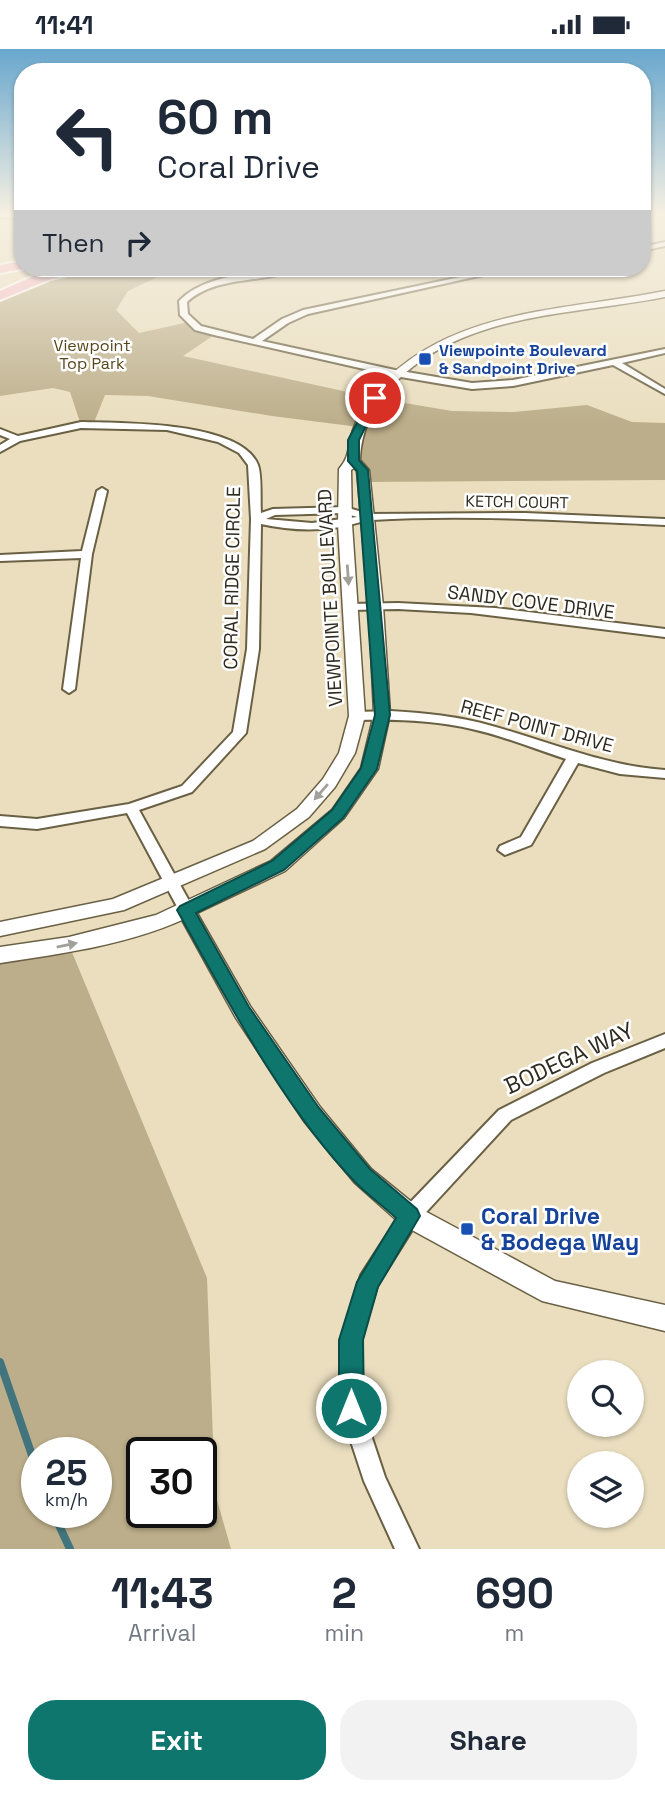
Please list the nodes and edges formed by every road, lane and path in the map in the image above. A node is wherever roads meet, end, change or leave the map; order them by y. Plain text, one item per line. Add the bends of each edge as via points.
1 (28, 283) edge
2 (217, 283) edge
3 (442, 283) edge
4 (665, 294) edge
5 (0, 296) edge
6 (254, 342) junction
7 (665, 351) edge
8 (612, 361) junction
9 (396, 373) junction
10 (664, 392) edge
11 (0, 432) edge
12 (17, 439) junction
13 (0, 449) edge
14 (354, 461) junction
15 (102, 491) dead end
16 (345, 517) junction
17 (368, 517) junction
18 (256, 519) junction
19 (665, 522) edge
20 (87, 554) junction
21 (0, 558) edge
22 (376, 606) junction
23 (350, 607) junction
24 (665, 633) edge
25 (69, 689) dead end
26 (382, 715) junction
27 (357, 716) junction
28 (573, 758) junction
29 (665, 774) edge
30 (131, 808) junction
31 (0, 821) edge
32 (505, 851) dead end
33 (171, 883) junction
34 (186, 910) junction
35 (0, 929) edge
36 (0, 955) edge
37 (665, 1041) edge
38 (410, 1216) junction
39 (665, 1318) edge
40 (407, 1549) edge

1 - 5 highway
2 - 6 street via 192,293 183,302 184,315 198,328
3 - 6 street via 306,312
4 - 9 street, VIEWPOINTE BOULEVARD via 535,316 467,333 440,343
6 - 9 street
7 - 8 street
8 - 9 street via 493,386 451,384
8 - 10 street
9 - 14 street, VIEWPOINTE BOULEVARD via 365,413 354,440
11 - 12 street
12 - 13 street, CORAL RIDGE CIRCLE
12 - 18 street, CORAL RIDGE CIRCLE via 80,425 134,424 221,440 242,451 253,465
14 - 16 street, VIEWPOINTE BOULEVARD via 345,469
14 - 17 street, VIEWPOINTE BOULEVARD via 363,470
15 - 20 street
16 - 17 street, KETCH COURT
16 - 18 street, KETCH COURT via 273,512
16 -> 23 street, VIEWPOINTE BOULEVARD
17 - 19 street, KETCH COURT via 525,516
17 - 22 street, VIEWPOINTE BOULEVARD
18 - 30 street, CORAL RIDGE CIRCLE via 253,649 239,733 187,789
20 - 21 street
20 - 25 street
22 - 23 street, SANDY COVE DRIVE
22 - 24 street, SANDY COVE DRIVE via 467,608 624,632
22 - 26 street, VIEWPOINTE BOULEVARD
23 - 27 street, VIEWPOINTE BOULEVARD
26 - 27 street, REEF POINT DRIVE
26 - 28 street, REEF POINT DRIVE via 487,728
26 - 34 street, VIEWPOINTE BOULEVARD via 369,769 338,814 278,866
27 -> 33 street, VIEWPOINTE BOULEVARD via 347,753 303,813 259,845
28 - 29 street, REEF POINT DRIVE
28 - 32 street via 526,841
30 - 31 street, CORAL RIDGE CIRCLE via 37,824
30 - 33 street
33 - 34 street
33 - 35 street, VIEWPOINTE BOULEVARD via 117,905
36 -> 34 street, VIEWPOINTE BOULEVARD via 69,945
34 - 38 street via 243,1012 312,1114 363,1176
37 - 38 street, BODEGA WAY via 598,1068 505,1115
38 - 39 street via 551,1292
38 - 40 street, BODEGA WAY via 368,1282 351,1340 351,1408 375,1481

